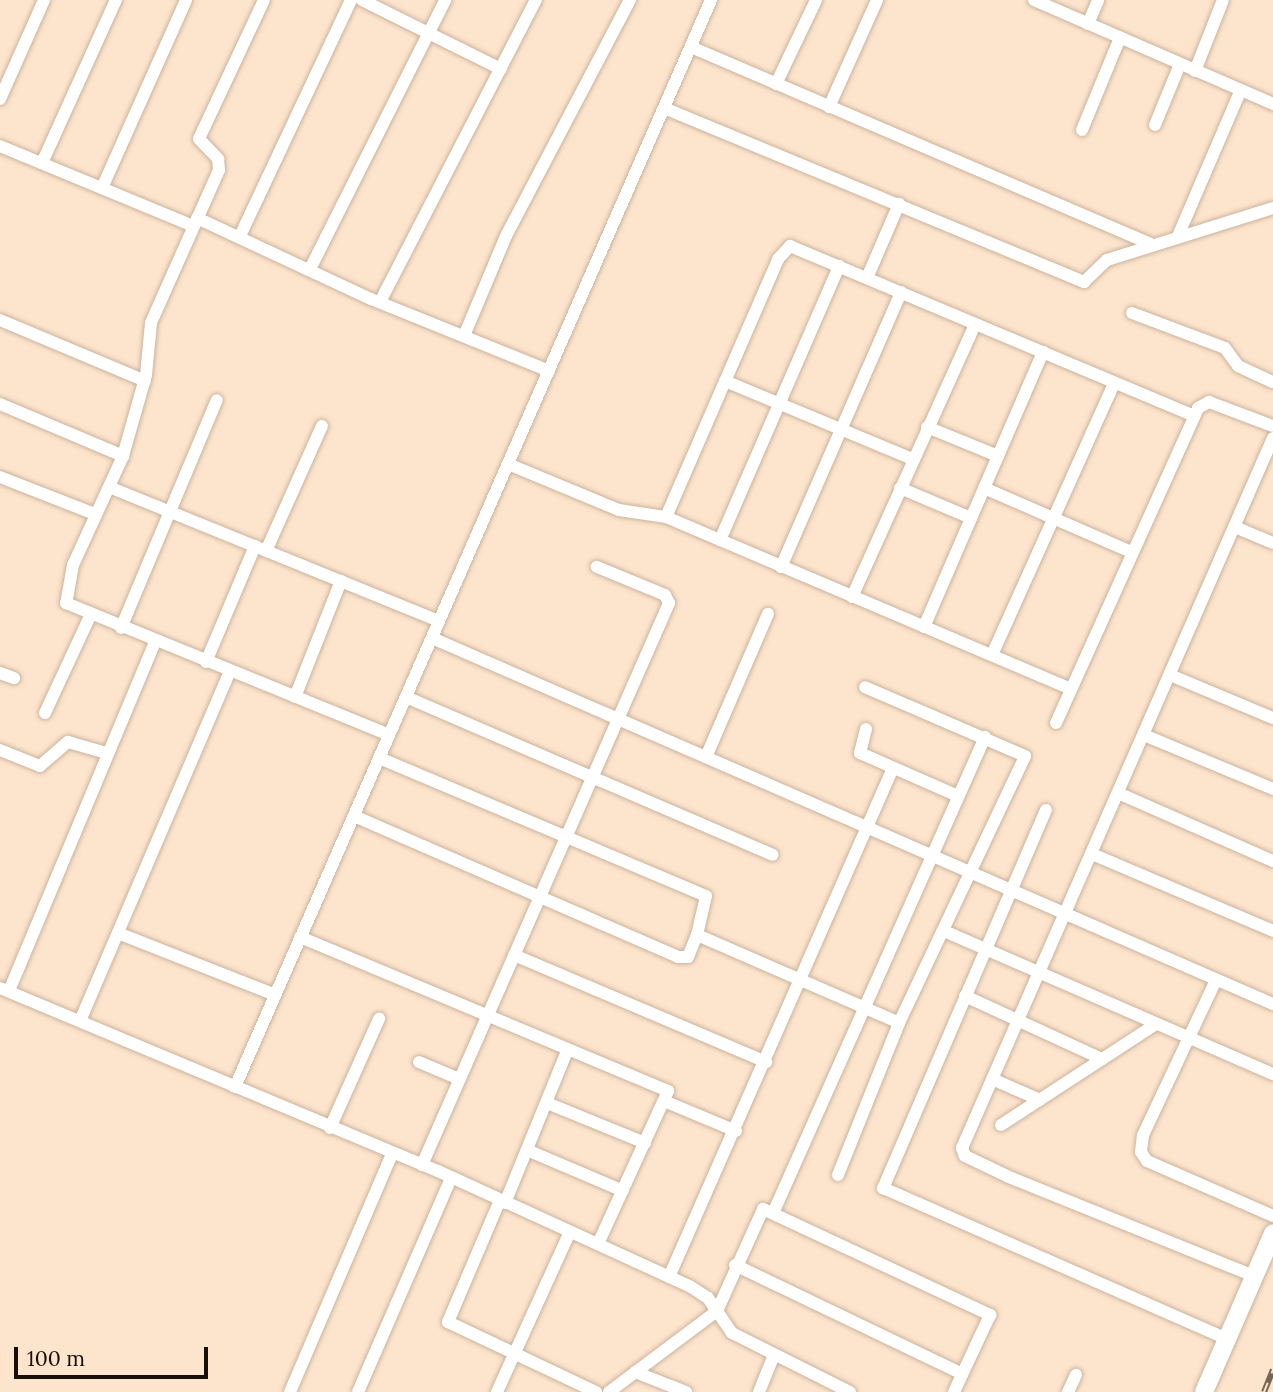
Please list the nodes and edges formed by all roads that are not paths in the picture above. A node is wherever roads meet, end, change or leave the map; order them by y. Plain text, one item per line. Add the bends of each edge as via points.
1 (44, 0) edge
2 (116, 0) edge
3 (186, 0) edge
4 (264, 0) edge
5 (351, 0) edge
6 (362, 0) edge
7 (445, 0) edge
8 (536, 0) edge
9 (630, 0) edge
10 (711, 0) edge
11 (816, 0) edge
12 (877, 0) edge
13 (1034, 0) edge
14 (1098, 0) edge
15 (1223, 0) edge
16 (1088, 24) junction
17 (429, 34) junction
18 (1120, 38) junction
19 (691, 47) junction
20 (1180, 64) junction
21 (501, 69) junction
22 (1195, 71) junction
23 (776, 84) junction
24 (1241, 90) junction
25 (0, 99) edge
26 (1273, 104) edge
27 (829, 107) junction
28 (664, 108) junction
29 (1155, 125) dead end
30 (1082, 130) dead end
31 (0, 146) edge
32 (43, 163) junction
33 (102, 188) junction
34 (900, 204) junction
35 (1273, 208) edge
36 (195, 222) junction
37 (240, 236) junction
38 (1178, 236) junction
39 (1150, 244) junction
40 (839, 266) junction
41 (310, 269) junction
42 (867, 278) junction
43 (901, 292) junction
44 (380, 302) junction
45 (1132, 313) dead end
46 (0, 320) edge
47 (975, 324) junction
48 (464, 335) junction
49 (1043, 352) junction
50 (549, 371) junction
51 (145, 381) junction
52 (725, 381) junction
53 (1273, 382) edge
54 (1114, 383) junction
55 (218, 400) dead end
56 (0, 404) edge
57 (779, 404) junction
58 (1194, 416) junction
59 (322, 425) dead end
60 (1273, 426) edge
61 (927, 427) junction
62 (842, 430) junction
63 (1273, 438) edge
64 (123, 456) junction
65 (998, 456) junction
66 (912, 459) junction
67 (508, 464) junction
68 (0, 477) edge
69 (109, 486) junction
70 (900, 488) junction
71 (984, 488) junction
72 (171, 512) junction
73 (95, 514) junction
74 (666, 517) junction
75 (971, 518) junction
76 (1054, 518) junction
77 (1235, 527) junction
78 (719, 540) junction
79 (1273, 543) edge
80 (260, 548) junction
81 (1131, 552) junction
82 (597, 567) dead end
83 (781, 567) junction
84 (341, 581) junction
85 (852, 597) junction
86 (768, 614) dead end
87 (90, 616) junction
88 (439, 621) junction
89 (924, 627) junction
90 (121, 628) junction
91 (432, 638) junction
92 (155, 642) junction
93 (992, 655) junction
94 (206, 662) junction
95 (230, 671) junction
96 (0, 673) edge
97 (1170, 675) junction
98 (14, 678) dead end
99 (865, 687) dead end
100 (1071, 689) junction
101 (295, 697) junction
102 (406, 697) junction
103 (45, 713) dead end
104 (619, 717) junction
105 (1273, 718) edge
106 (1056, 723) dead end
107 (866, 729) dead end
108 (389, 734) junction
109 (1144, 734) junction
110 (985, 737) junction
111 (0, 750) edge
112 (107, 753) junction
113 (706, 757) junction
114 (379, 758) junction
115 (893, 768) junction
116 (593, 776) junction
117 (1273, 789) edge
118 (1118, 793) junction
119 (958, 796) junction
120 (1046, 810) dead end
121 (354, 816) junction
122 (867, 828) junction
123 (566, 836) junction
124 (1091, 854) junction
125 (772, 855) dead end
126 (932, 856) junction
127 (1273, 861) edge
128 (971, 874) junction
129 (1013, 892) junction
130 (540, 895) junction
131 (1065, 914) junction
132 (944, 931) junction
133 (1273, 931) edge
134 (118, 933) junction
135 (697, 935) junction
136 (300, 937) junction
137 (986, 951) junction
138 (514, 955) junction
139 (1039, 974) junction
140 (1216, 980) junction
141 (800, 982) junction
142 (4, 990) edge
143 (275, 995) junction
144 (965, 996) junction
145 (1273, 1004) edge
146 (864, 1008) junction
147 (487, 1015) junction
148 (379, 1019) dead end
149 (1018, 1020) junction
150 (80, 1021) junction
151 (899, 1023) junction
152 (1156, 1024) junction
153 (1187, 1038) junction
154 (568, 1049) junction
155 (1102, 1059) junction
156 (419, 1062) dead end
157 (766, 1062) junction
158 (1273, 1074) edge
159 (459, 1079) junction
160 (992, 1079) junction
161 (234, 1087) junction
162 (1040, 1100) junction
163 (664, 1101) junction
164 (547, 1103) junction
165 (1001, 1125) dead end
166 (330, 1128) junction
167 (736, 1131) junction
168 (645, 1143) junction
169 (527, 1150) junction
170 (392, 1154) junction
171 (422, 1165) junction
172 (838, 1175) dead end
173 (451, 1178) junction
174 (623, 1191) junction
175 (503, 1201) junction
176 (774, 1211) junction
177 (1273, 1216) edge
178 (570, 1232) junction
179 (1273, 1233) edge
180 (598, 1244) junction
181 (735, 1265) junction
182 (1254, 1276) junction
183 (669, 1277) junction
184 (717, 1311) junction
185 (1227, 1339) junction
186 (514, 1356) junction
187 (773, 1357) junction
188 (635, 1373) junction
189 (962, 1374) junction
190 (1076, 1375) dead end
191 (290, 1392) edge
192 (358, 1392) edge
193 (498, 1392) edge
194 (596, 1392) edge
195 (609, 1392) edge
196 (686, 1392) edge
197 (759, 1392) edge
198 (850, 1392) edge
199 (954, 1392) edge
200 (1068, 1392) edge
201 (1204, 1392) edge

1 - 25 street
2 - 32 street
3 - 33 street
4 - 36 street via 199,139 220,164
5 - 37 street
6 - 17 street
7 - 17 street
8 - 21 street
9 - 48 street via 506,236
10 - 19 street
11 - 23 street
12 - 27 street
13 - 16 street
14 - 16 street
15 - 22 street
16 - 18 street
17 - 21 street
17 - 41 street
18 - 20 street
18 - 30 street
19 - 23 street
19 - 28 street
20 - 22 street
20 - 29 street
21 - 44 street
22 - 24 street
23 - 27 street
24 - 26 street
24 - 38 street
27 - 39 street
28 - 34 street
28 - 50 street
31 - 32 street
32 - 33 street
33 - 36 street
34 - 39 street via 1084,282 1100,263
34 - 42 street
35 - 38 street
36 - 37 street
36 - 51 street via 151,323
37 - 41 street
38 - 39 street
40 - 42 street
40 - 52 street via 793,247 783,250
40 - 57 street
41 - 44 street
42 - 43 street
43 - 47 street
43 - 62 street
44 - 48 street
45 - 53 street via 1225,348 1238,366
46 - 51 street
47 - 49 street
47 - 61 street
48 - 50 street
49 - 54 street
49 - 65 street
50 - 67 street
51 - 64 street
52 - 57 street
52 - 74 street
54 - 58 street
54 - 76 street
55 - 72 street
56 - 64 street
57 - 62 street
57 - 78 street
58 - 60 street via 1209,402
58 - 81 street
59 - 80 street
61 - 65 street
61 - 66 street
62 - 66 street
62 - 83 street
63 - 77 street
64 - 69 street
65 - 71 street
66 - 70 street
67 - 74 street via 619,510
67 - 88 street
68 - 73 street
69 - 72 street
69 - 73 street
70 - 75 street
70 - 85 street
71 - 75 street
71 - 76 street
72 - 80 street
72 - 90 street
73 - 87 street via 65,597 68,607
74 - 78 street
75 - 89 street
76 - 81 street
76 - 93 street
77 - 79 street
77 - 97 street
78 - 83 street
80 - 84 street
80 - 94 street
81 - 100 street
82 - 104 street via 669,600
83 - 85 street
84 - 88 street
84 - 101 street
85 - 89 street
86 - 113 street
87 - 90 street
87 - 103 street
88 - 91 street
89 - 93 street
90 - 92 street
91 - 102 street
91 - 104 street
92 - 94 street
92 - 112 street
93 - 100 street
94 - 95 street
95 - 101 street
95 - 134 street
96 - 98 street
97 - 105 street
97 - 109 street
99 - 110 street
100 - 106 street
101 - 108 street
102 - 108 street
102 - 116 street
104 - 113 street
104 - 116 street
107 - 115 street via 858,751
108 - 114 street
109 - 117 street
109 - 118 street
110 - 119 street
110 - 128 street via 1025,757
111 - 112 street via 40,766 68,743
112 - 142 street
113 - 122 street
114 - 121 street
114 - 123 street
115 - 119 street
115 - 122 street
116 - 123 street
116 - 125 street
118 - 124 street
118 - 127 street
119 - 126 street
120 - 129 street
121 - 130 street
121 - 136 street
122 - 126 street
122 - 141 street
123 - 130 street
123 - 135 street via 706,896
124 - 131 street
124 - 133 street
126 - 128 street
126 - 146 street
128 - 129 street
128 - 132 street
129 - 131 street
129 - 137 street
130 - 135 street via 678,957 688,957
130 - 138 street
131 - 139 street
131 - 140 street
132 - 137 street
132 - 151 street
134 - 143 street
134 - 150 street
135 - 141 street
136 - 143 street
136 - 147 street
137 - 139 street
137 - 144 street
138 - 147 street
138 - 157 street
139 - 149 street
139 - 152 street
140 - 145 street
140 - 153 street
141 - 146 street
141 - 157 street
142 - 150 street
143 - 161 street
144 - 149 street
144 - 185 street via 884,1190
146 - 151 street
146 - 176 street
147 - 154 street
147 - 159 street
148 - 166 street
149 - 155 street
149 - 160 street
150 - 161 street
151 - 172 street
152 - 153 street
152 - 155 street
153 - 158 street
153 - 177 street via 1143,1135 1143,1157
154 - 163 street via 668,1091
154 - 164 street
155 - 162 street
156 - 159 street
157 - 167 street
159 - 171 street
160 - 162 street
160 - 182 street via 964,1142 965,1156
161 - 166 street
162 - 165 street
163 - 167 street
163 - 168 street
164 - 168 street
164 - 169 street
166 - 170 street
167 - 183 street
168 - 174 street
169 - 174 street
169 - 175 street
170 - 171 street
170 - 191 street
171 - 173 street
173 - 175 street
173 - 192 street
174 - 180 street
175 - 178 street
175 - 186 street via 447,1319
176 - 181 street via 759,1211
176 - 189 street via 990,1315
178 - 180 street
178 - 186 street
179 - 182 street
180 - 183 street
181 - 184 street
181 - 189 street
182 - 185 street
183 - 184 street via 708,1298
184 - 187 street via 732,1333
184 - 188 street
185 - 201 street
186 - 193 street
186 - 194 street
187 - 197 street
187 - 198 street
188 - 195 street
188 - 196 street
189 - 199 street
190 - 200 street

